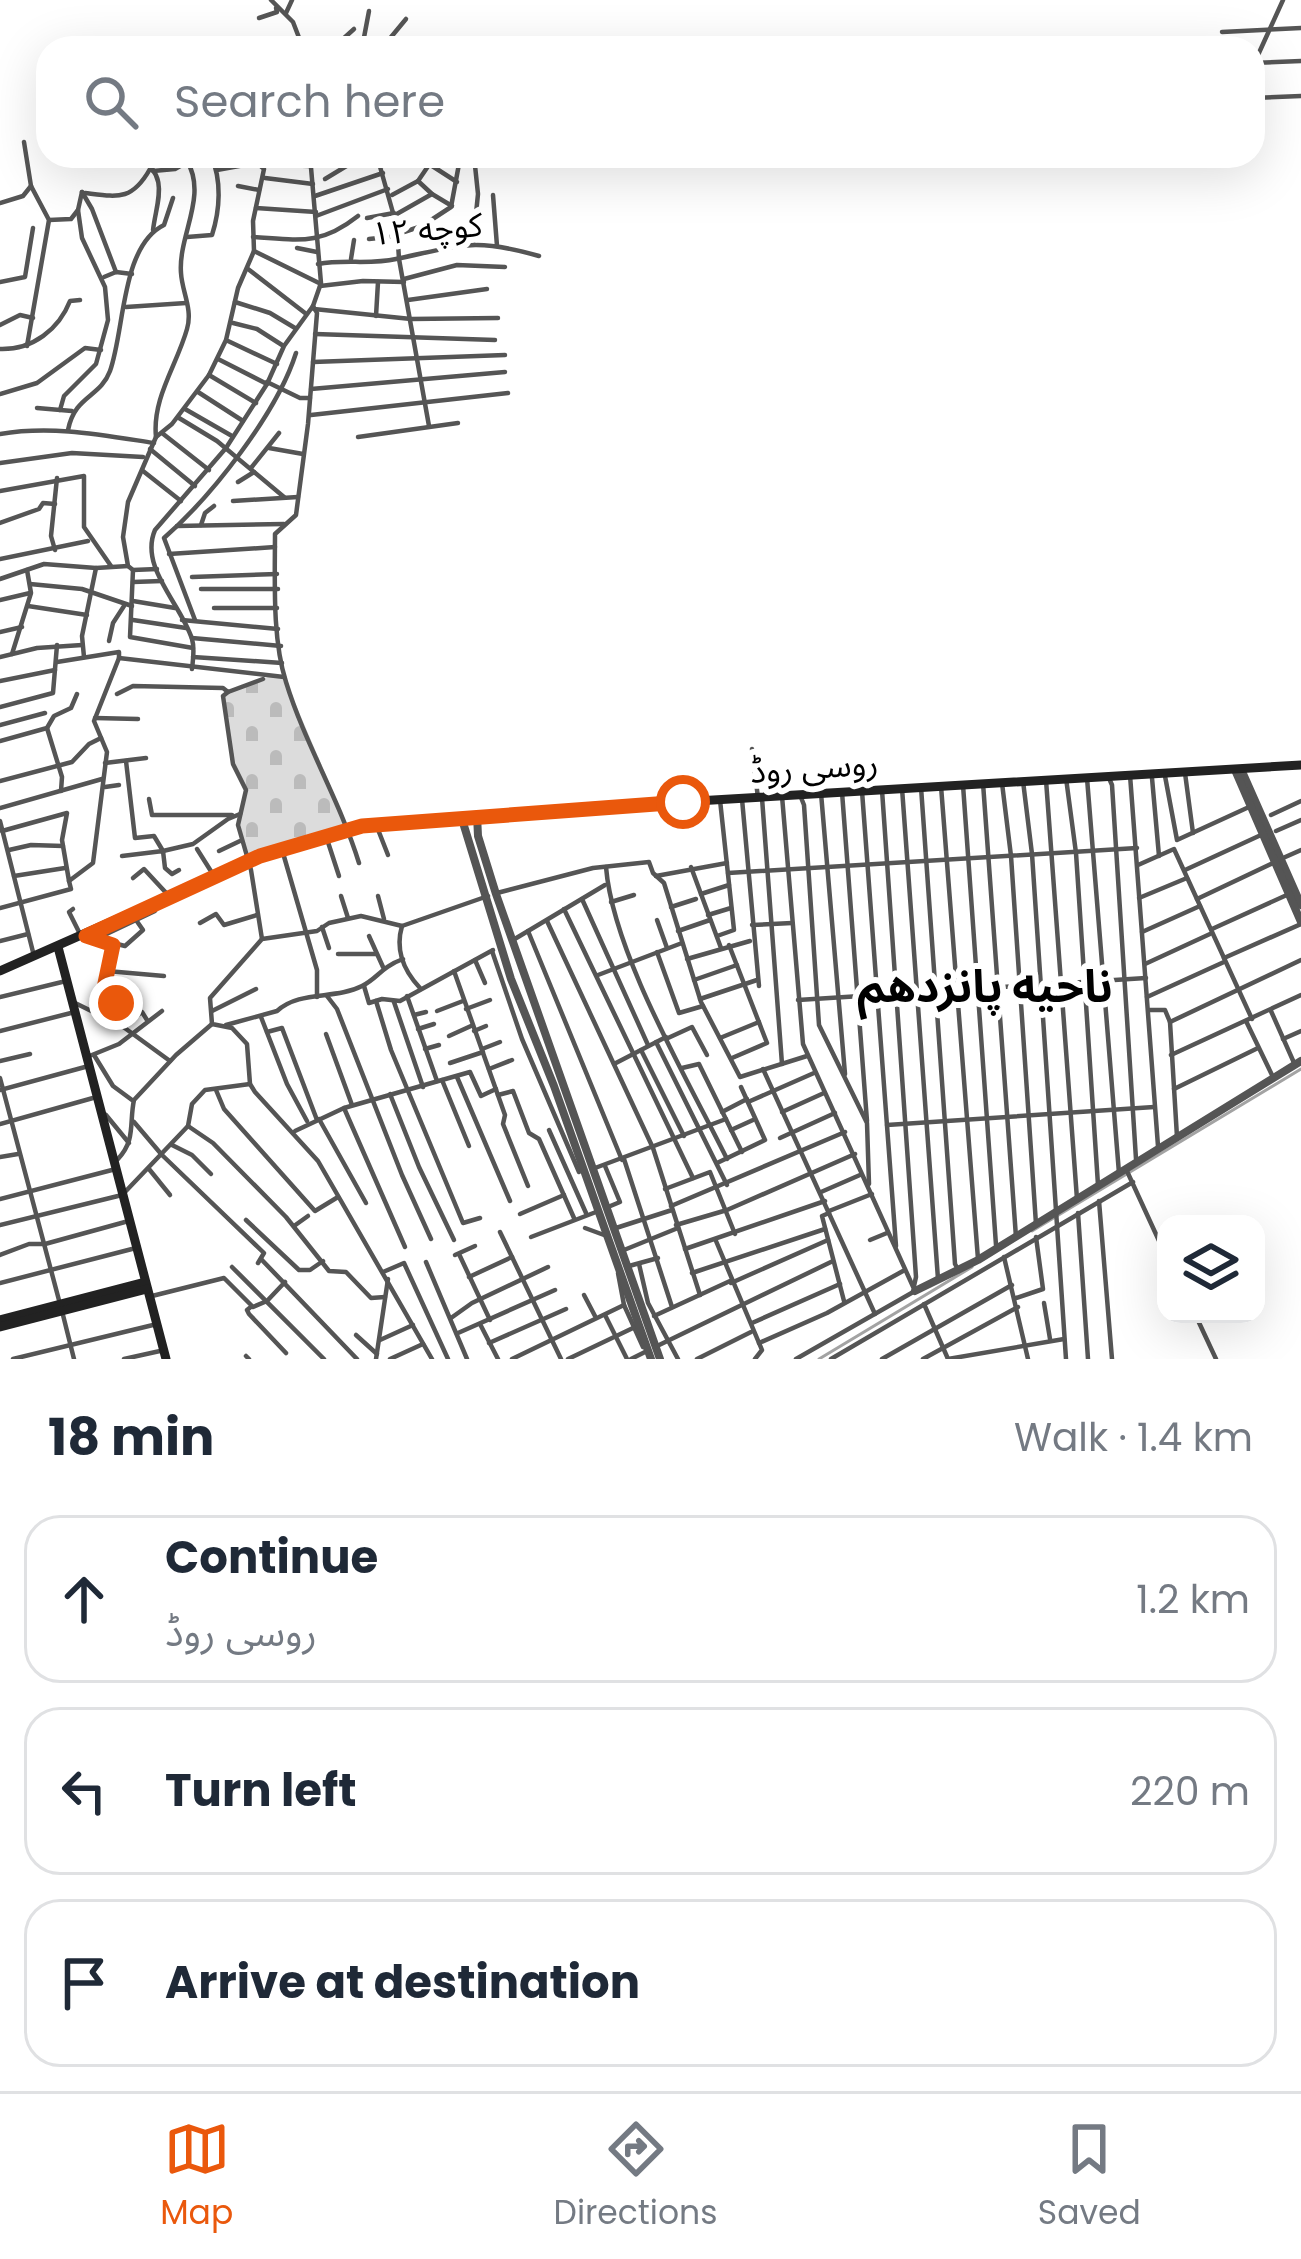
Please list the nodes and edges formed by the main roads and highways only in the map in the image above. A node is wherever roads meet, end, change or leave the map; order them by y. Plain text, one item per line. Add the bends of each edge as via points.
1 (1301, 765) edge
2 (56, 948) junction
3 (0, 970) edge
4 (72, 1007) junction
5 (120, 1195) junction
6 (145, 1290) junction
7 (0, 1323) edge
8 (162, 1356) edge

1 - 2 main road, روسی روڈ via 376,824 280,848
2 - 3 main road, روسی روڈ
2 - 4 main road
2 - 4 main road
4 - 5 main road
5 - 6 main road
5 - 6 main road
6 - 7 main road
6 - 8 main road
6 - 8 main road

